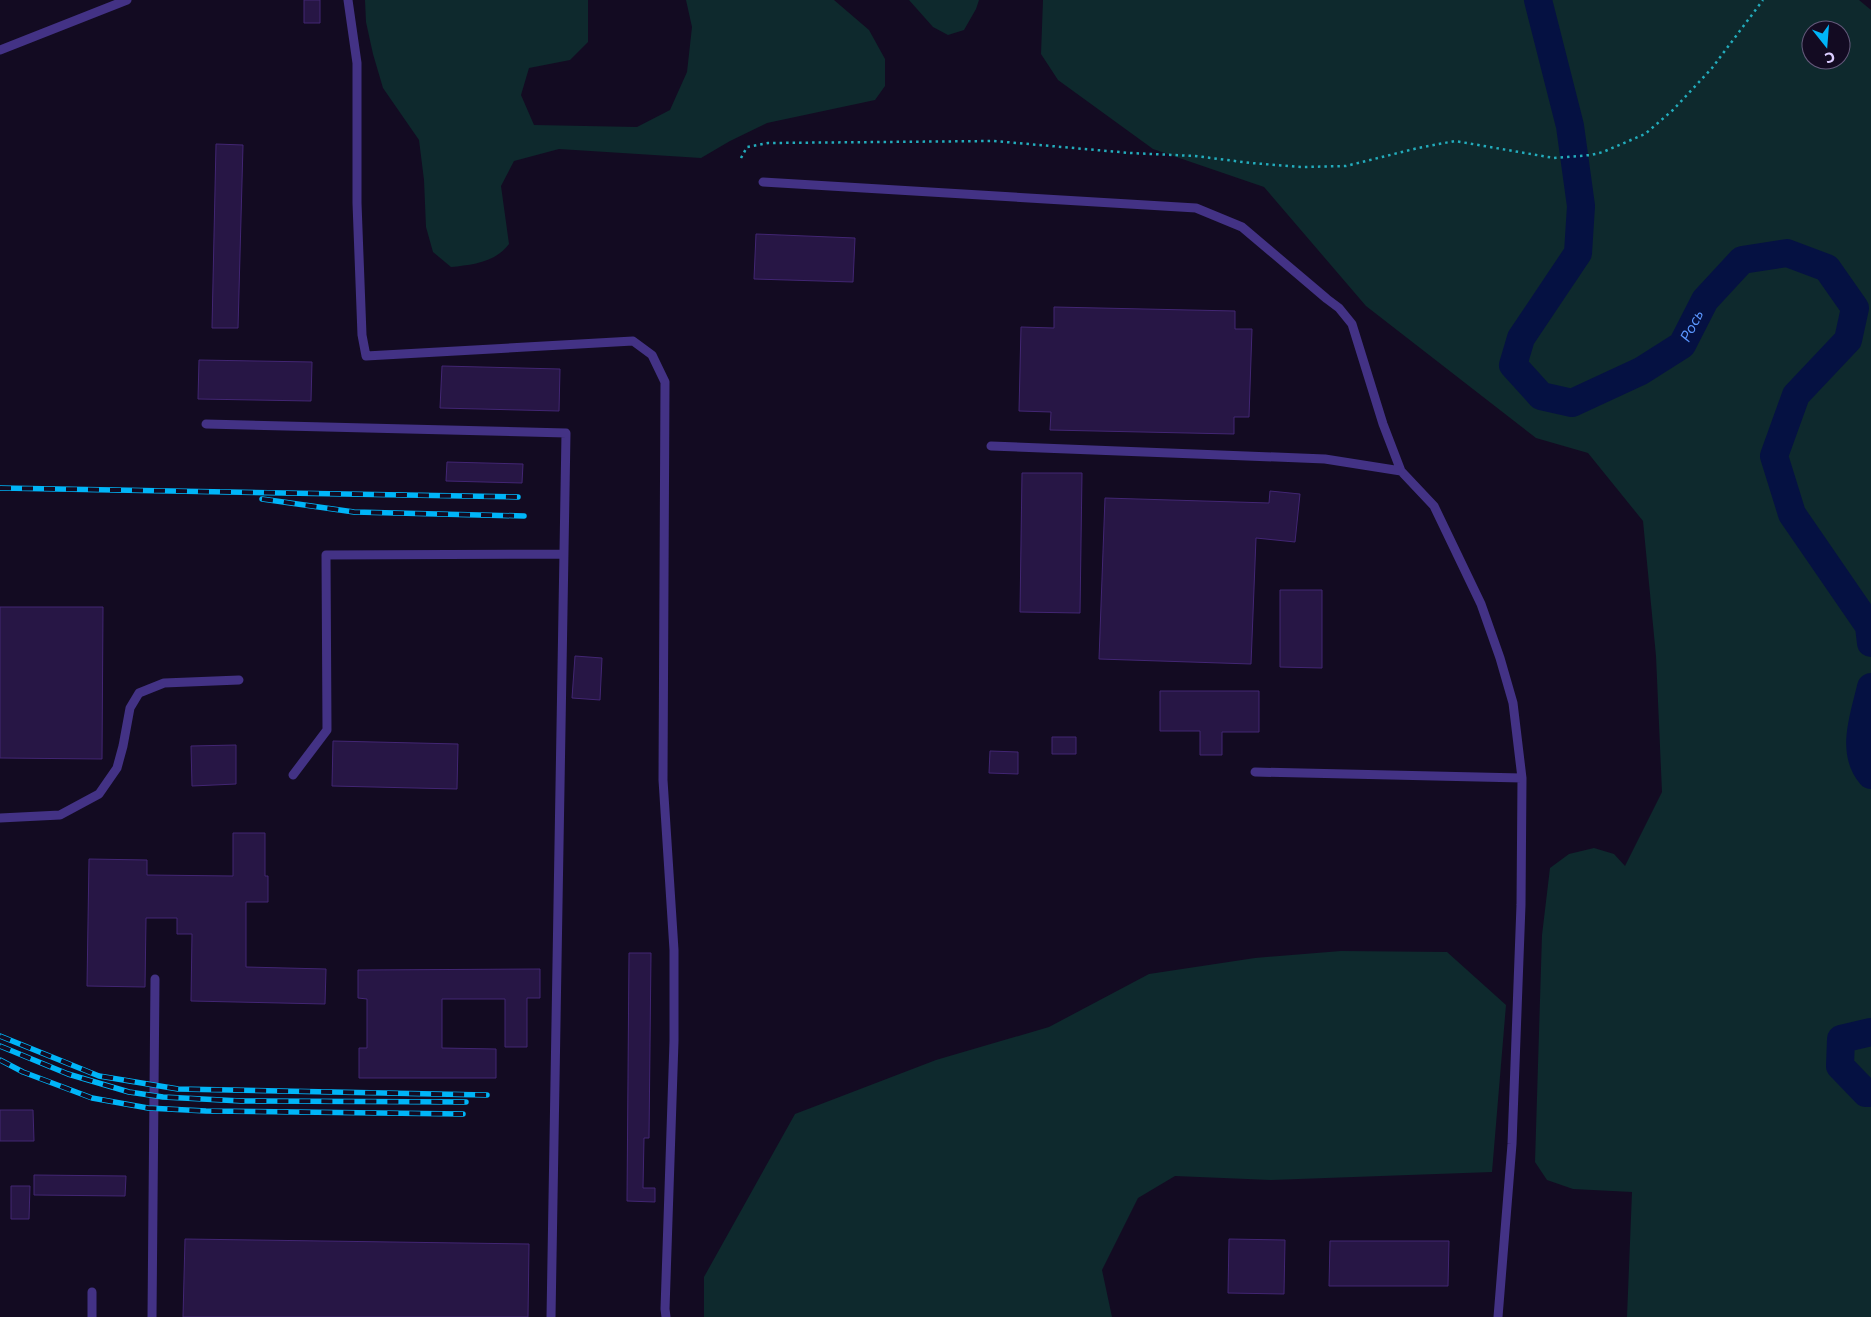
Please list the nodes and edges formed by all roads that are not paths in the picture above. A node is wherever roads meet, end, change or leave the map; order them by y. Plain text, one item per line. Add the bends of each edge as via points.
1 (127, 0) edge
2 (348, 0) edge
3 (111, 3) edge
4 (0, 50) edge
5 (763, 182) dead end
6 (206, 424) dead end
7 (991, 446) dead end
8 (1401, 471) junction
9 (564, 554) junction
10 (239, 680) dead end
11 (1255, 772) dead end
12 (293, 775) dead end
13 (1522, 778) junction
14 (0, 818) edge
15 (155, 979) dead end
16 (92, 1292) dead end
17 (92, 1317) edge
18 (152, 1317) edge
19 (551, 1317) edge
20 (666, 1317) edge
21 (1498, 1317) edge

1 - 3 lane
2 - 20 lane via 357,62 357,203 362,335 366,356 633,341 652,354 665,382 663,780 674,950
3 - 4 lane
5 - 8 lane via 1196,208 1242,228 1340,308 1352,324
6 - 9 lane via 566,433
7 - 8 lane via 1325,459
8 - 13 lane via 1434,506 1481,604 1513,703
9 - 12 lane via 326,555 327,730
9 - 19 lane
10 - 14 lane via 164,683 139,693 130,708 117,768 99,794 60,815
11 - 13 lane
13 - 21 lane via 1512,1144
15 - 18 lane
16 - 17 lane

